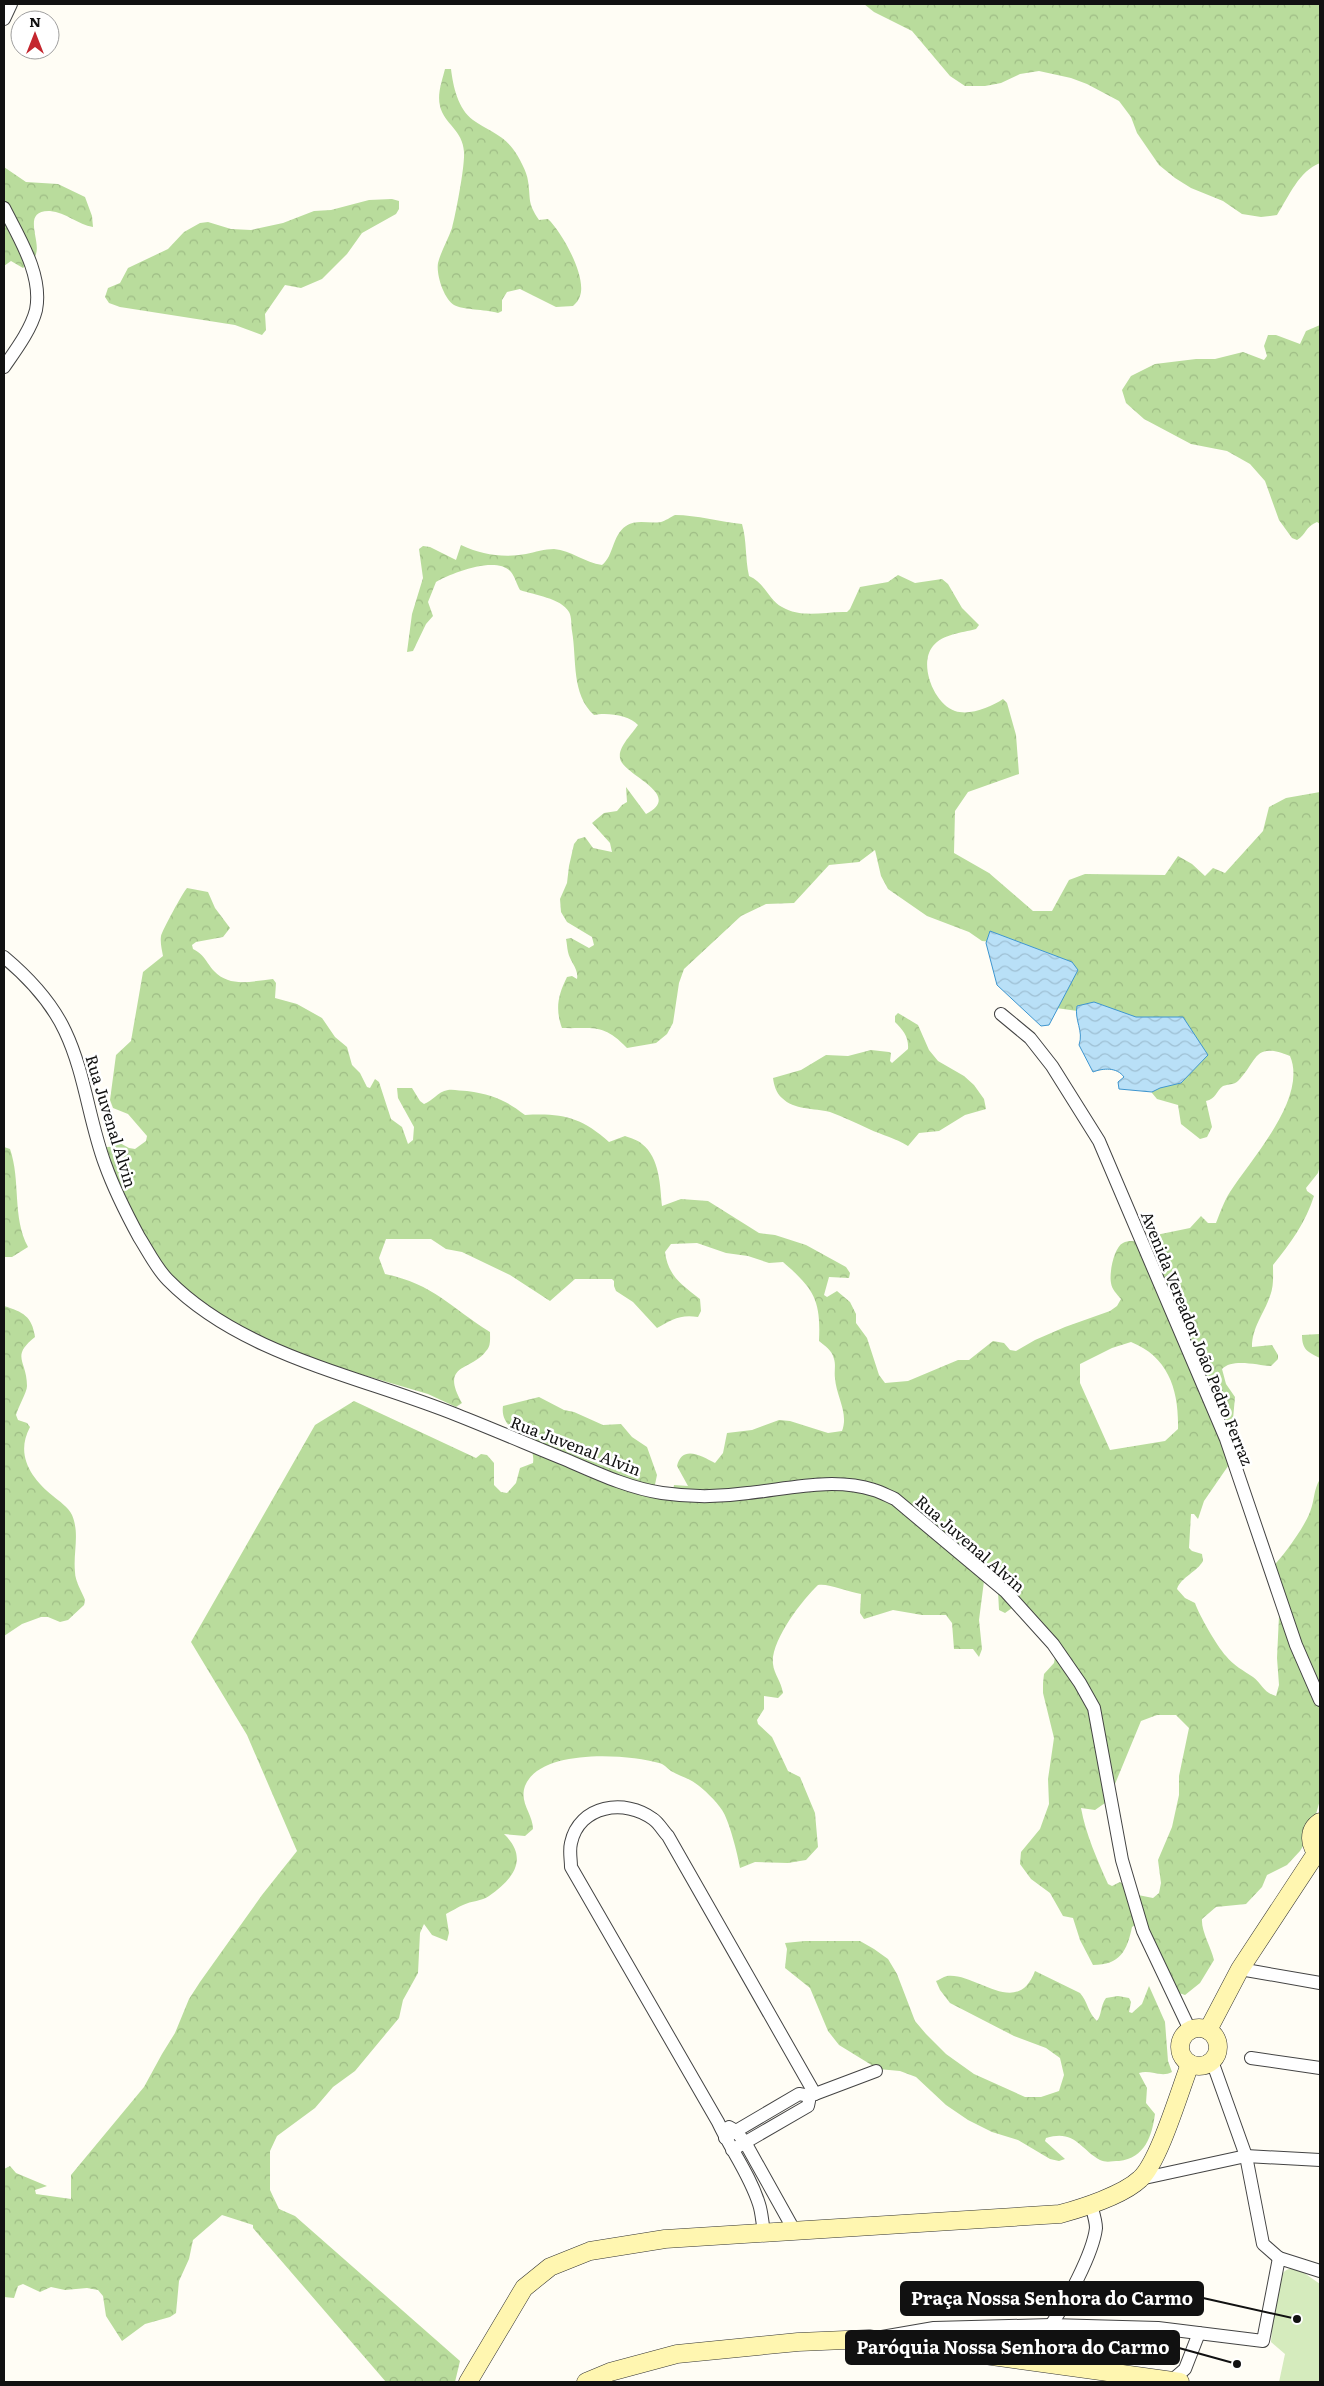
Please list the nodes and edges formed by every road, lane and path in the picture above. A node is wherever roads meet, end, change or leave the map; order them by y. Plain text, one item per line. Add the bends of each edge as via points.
1 (11, 4) edge
2 (4, 19) edge
3 (4, 208) edge
4 (4, 367) edge
5 (4, 956) edge
6 (1001, 1014) dead end
7 (1320, 1700) edge
8 (1320, 1822) edge
9 (1319, 1854) edge
10 (1240, 1969) junction
11 (1320, 1983) edge
12 (1190, 2030) junction
13 (1208, 2030) junction
14 (1251, 2058) dead end
15 (1212, 2061) junction
16 (1190, 2064) junction
17 (1320, 2068) edge
18 (876, 2071) dead end
19 (813, 2095) junction
20 (731, 2134) junction
21 (746, 2144) junction
22 (732, 2150) junction
23 (1246, 2156) junction
24 (1320, 2160) edge
25 (1140, 2179) junction
26 (1092, 2205) junction
27 (794, 2230) junction
28 (764, 2232) junction
29 (1280, 2258) junction
30 (1320, 2271) edge
31 (1051, 2325) junction
32 (1199, 2333) junction
33 (869, 2340) junction
34 (613, 2377) edge
35 (468, 2382) edge
36 (586, 2382) edge
37 (1174, 2382) edge

1 - 2 street
3 - 4 street via 36,280 36,310
5 - 12 street, Rua Juvenal Alvin via 32,982 66,1032 104,1162 122,1206 146,1248 166,1278 196,1305 227,1326 273,1348 364,1383 415,1398 625,1484 662,1493 700,1496 820,1485 873,1489 895,1499 1006,1592 1053,1644 1094,1708 1122,1860 1143,1931
6 - 7 street, Avenida Vereador João Pedro Ferraz via 1030,1038 1052,1066 1099,1141 1226,1439 1251,1520
8 - 9 main road via 1311,1835 1313,1848
9 - 10 main road
10 - 11 street
10 - 13 main road
12 - 13 main road
12 - 16 main road via 1179,2046 1184,2059
13 - 15 main road via 1218,2044
14 - 17 street
15 - 16 main road via 1201,2066
15 - 23 street
16 - 25 main road via 1157,2152
18 - 19 street
19 - 20 street via 799,2094
19 - 20 street via 668,1836 654,1820 638,1810 621,1806 593,1812 576,1831 571,1843 571,1867 718,2122
19 - 21 street via 808,2106
20 - 21 street
20 - 22 street
21 - 22 street
21 - 27 street
22 - 28 street via 760,2205
23 - 24 street
23 - 25 street
23 - 29 street via 1263,2244
25 - 26 main road
26 - 27 main road via 1060,2214
26 - 31 street via 1096,2226 1094,2240 1062,2309
27 - 28 main road
28 - 35 main road via 665,2239 590,2251 550,2268 524,2288
29 - 30 street
29 - 32 street via 1263,2342
31 - 32 street via 1158,2328
31 - 33 street via 934,2328
32 - 37 street via 1185,2369
33 - 34 main road via 798,2342 677,2354
33 - 37 main road
34 - 36 main road

